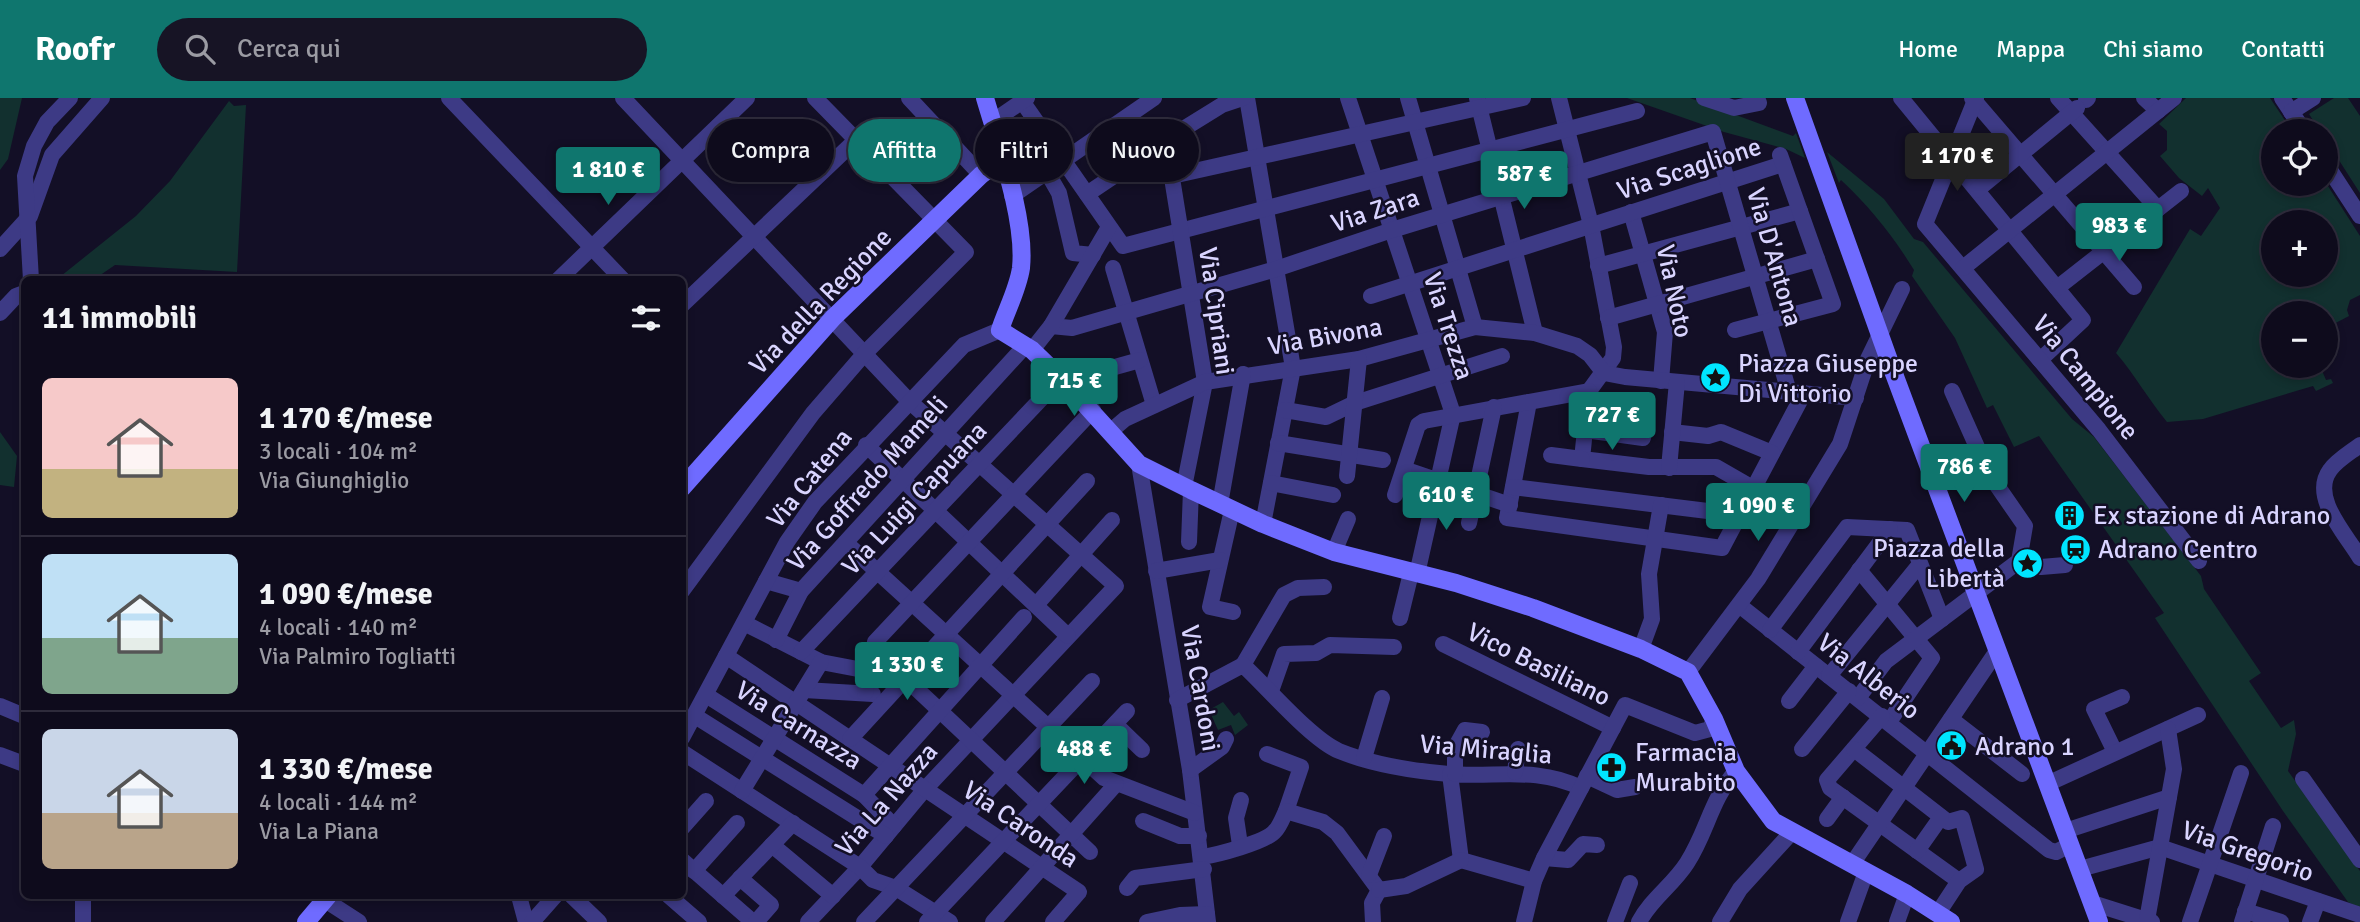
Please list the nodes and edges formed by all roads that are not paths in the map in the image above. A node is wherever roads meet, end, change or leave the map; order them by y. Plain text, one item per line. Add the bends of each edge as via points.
1 (70, 98) edge
2 (102, 98) edge
3 (449, 98) edge
4 (623, 98) edge
5 (747, 98) edge
6 (815, 98) edge
7 (909, 98) edge
8 (985, 98) edge
9 (1154, 98) edge
10 (1245, 98) edge
11 (1348, 98) edge
12 (1408, 98) edge
13 (1522, 98) edge
14 (1559, 98) edge
15 (1704, 98) edge
16 (1795, 98) edge
17 (1901, 98) edge
18 (2058, 98) edge
19 (2144, 98) edge
20 (2174, 98) edge
21 (2282, 98) edge
22 (2313, 98) edge
23 (1974, 99) edge
24 (1025, 100) edge
25 (1758, 100) edge
26 (1478, 103) edge
27 (2081, 105) edge
28 (1637, 111) dead end
29 (2158, 111) junction
30 (2291, 112) junction
31 (1126, 118) joint
32 (991, 119) edge
33 (996, 119) edge
34 (1037, 119) edge
35 (1199, 119) edge
36 (2296, 119) edge
37 (1415, 122) junction
38 (1567, 130) junction
39 (848, 132) edge
40 (1713, 132) joint
41 (1360, 134) junction
42 (848, 148) edge
43 (1490, 150) junction
44 (2107, 152) junction
45 (1073, 153) edge
46 (2020, 154) junction
47 (1257, 157) junction
48 (1953, 157) junction
49 (682, 160) junction
50 (1428, 166) junction
51 (975, 169) edge
52 (1199, 170) edge
53 (1578, 172) junction
54 (1073, 174) edge
55 (1375, 180) junction
56 (975, 181) edge
57 (1728, 181) junction
58 (897, 182) edge
59 (1009, 182) edge
60 (1032, 182) edge
61 (1053, 182) edge
62 (1104, 182) edge
63 (1173, 182) edge
64 (2338, 182) edge
65 (1977, 190) junction
66 (2181, 191) dead end
67 (1087, 194) junction
68 (2054, 194) junction
69 (1012, 196) junction
70 (1501, 196) junction
71 (1266, 208) junction
72 (2158, 209) junction
73 (1800, 211) junction
74 (1631, 212) junction
75 (1442, 214) junction
76 (30, 216) junction
77 (2360, 216) edge
78 (935, 220) junction
79 (1591, 225) junction
80 (1109, 227) junction
81 (1741, 228) junction
82 (1182, 230) junction
83 (1392, 230) junction
84 (2010, 230) junction
85 (755, 236) junction
86 (592, 248) junction
87 (0, 249) edge
88 (1514, 250) junction
89 (2103, 251) junction
90 (1644, 254) junction
91 (1093, 255) junction
92 (1817, 259) junction
93 (1598, 266) junction
94 (1113, 268) dead end
95 (1457, 268) junction
96 (1963, 268) junction
97 (1276, 269) junction
98 (31, 276) edge
99 (562, 276) edge
100 (619, 276) edge
101 (1755, 276) junction
102 (1409, 283) junction
103 (2134, 287) dead end
104 (2057, 288) junction
105 (1902, 289) dead end
106 (1191, 292) junction
107 (21, 294) edge
108 (1371, 296) dead end
109 (686, 301) edge
110 (1658, 304) junction
111 (1125, 311) junction
112 (0, 313) edge
113 (833, 318) junction
114 (1608, 318) junction
115 (1768, 321) junction
116 (1051, 326) junction
117 (1475, 327) junction
118 (1000, 330) junction
119 (1734, 330) dead end
120 (1535, 333) junction
121 (1881, 337) junction
122 (1428, 339) junction
123 (1029, 348) junction
124 (865, 353) junction
125 (1502, 356) dead end
126 (1359, 359) junction
127 (1140, 360) junction
128 (2040, 360) junction
129 (1115, 367) dead end
130 (1293, 368) junction
131 (1604, 373) junction
132 (1243, 374) junction
133 (1440, 375) junction
134 (1061, 378) junction
135 (1205, 382) junction
136 (1669, 382) junction
137 (1952, 391) dead end
138 (1796, 393) junction
139 (1589, 398) junction
140 (1856, 398) junction
141 (909, 401) junction
142 (1529, 402) junction
143 (1354, 404) junction
144 (1153, 405) junction
145 (1494, 407) junction
146 (1093, 410) junction
147 (1285, 410) junction
148 (1453, 414) junction
149 (1585, 430) junction
150 (1111, 431) junction
151 (947, 432) junction
152 (1672, 432) junction
153 (1643, 438) dead end
154 (1278, 443) junction
155 (866, 445) junction
156 (2360, 445) edge
157 (1772, 453) junction
158 (1551, 454) dead end
159 (1349, 456) junction
160 (1582, 459) junction
161 (1383, 460) dead end
162 (981, 463) junction
163 (1139, 464) junction
164 (1669, 468) junction
165 (1404, 469) junction
166 (1347, 476) dead end
167 (903, 480) junction
168 (1087, 481) dead end
169 (1439, 481) junction
170 (686, 483) edge
171 (1271, 483) junction
172 (1513, 487) junction
173 (1754, 488) junction
174 (1188, 489) junction
175 (1013, 493) junction
176 (1476, 494) junction
177 (1333, 495) dead end
178 (1395, 495) dead end
179 (1661, 505) junction
180 (1226, 507) junction
181 (936, 511) junction
182 (1508, 512) junction
183 (1740, 514) junction
184 (1798, 514) junction
185 (1348, 519) dead end
186 (1112, 520) dead end
187 (1469, 523) dead end
188 (1048, 524) junction
189 (1263, 524) junction
190 (1890, 529) junction
191 (1655, 540) junction
192 (968, 541) junction
193 (846, 542) junction
194 (1189, 542) dead end
195 (1334, 552) junction
196 (1081, 554) junction
197 (2360, 558) edge
198 (1220, 560) junction
199 (2019, 561) junction
200 (2199, 561) dead end
201 (1920, 564) junction
202 (2065, 565) dead end
203 (1859, 570) junction
204 (878, 571) junction
205 (1156, 571) junction
206 (1002, 573) junction
207 (1414, 573) junction
208 (766, 581) junction
209 (686, 586) edge
210 (1324, 587) dead end
211 (801, 591) junction
212 (1978, 594) junction
213 (912, 602) junction
214 (1887, 603) junction
215 (1739, 605) junction
216 (1030, 611) junction
217 (1233, 612) dead end
218 (1400, 618) dead end
219 (1942, 619) junction
220 (744, 623) junction
221 (1770, 630) junction
222 (947, 633) junction
223 (1068, 636) junction
224 (1916, 639) junction
225 (776, 640) junction
226 (1443, 644) dead end
227 (1394, 647) dead end
228 (1641, 649) junction
229 (1997, 651) junction
230 (801, 652) junction
231 (1798, 652) junction
232 (726, 656) junction
233 (821, 662) junction
234 (980, 665) junction
235 (1243, 665) junction
236 (1693, 665) junction
237 (1816, 666) junction
238 (862, 671) junction
239 (1829, 676) junction
240 (908, 678) junction
241 (1092, 681) dead end
242 (1271, 691) junction
243 (865, 693) junction
244 (1853, 694) junction
245 (706, 695) junction
246 (1013, 695) junction
247 (800, 696) junction
248 (2122, 697) dead end
249 (1382, 698) dead end
250 (884, 700) junction
251 (1177, 700) junction
252 (1789, 701) dead end
253 (0, 706) edge
254 (939, 711) junction
255 (1127, 711) dead end
256 (21, 715) edge
257 (2198, 715) dead end
258 (695, 716) junction
259 (1714, 719) junction
260 (1885, 719) junction
261 (1951, 719) junction
262 (1115, 724) junction
263 (1047, 728) junction
264 (1613, 728) junction
265 (2168, 729) junction
266 (686, 731) edge
267 (1482, 732) dead end
268 (849, 738) junction
269 (774, 739) junction
270 (1226, 739) dead end
271 (971, 740) junction
272 (1518, 749) dead end
273 (1802, 749) dead end
274 (1854, 749) junction
275 (1142, 750) dead end
276 (1928, 752) junction
277 (2115, 752) junction
278 (1267, 754) dead end
279 (0, 755) edge
280 (686, 755) edge
281 (762, 758) junction
282 (1364, 758) junction
283 (1081, 759) junction
284 (21, 763) edge
285 (889, 765) junction
286 (1190, 770) junction
287 (1736, 771) junction
288 (1005, 772) junction
289 (1515, 772) junction
290 (2241, 773) dead end
291 (1453, 774) junction
292 (2022, 774) dead end
293 (2303, 779) dead end
294 (1584, 782) junction
295 (1116, 784) junction
296 (2047, 784) junction
297 (1635, 787) dead end
298 (1904, 788) junction
299 (925, 789) junction
300 (742, 791) junction
301 (864, 795) junction
302 (1843, 797) junction
303 (2169, 797) junction
304 (1241, 800) dead end
305 (706, 801) dead end
306 (1039, 804) junction
307 (1286, 811) junction
308 (1195, 813) junction
309 (964, 815) junction
310 (1941, 817) junction
311 (1827, 819) dead end
312 (1143, 821) dead end
313 (737, 823) dead end
314 (1880, 823) junction
315 (686, 824) edge
316 (793, 824) junction
317 (2273, 826) dead end
318 (890, 831) junction
319 (1792, 832) junction
320 (1071, 834) junction
321 (1199, 836) junction
322 (1384, 836) dead end
323 (2068, 838) junction
324 (1003, 841) junction
325 (772, 845) junction
326 (1240, 845) junction
327 (1597, 845) dead end
328 (2160, 847) junction
329 (1917, 851) junction
330 (1090, 852) dead end
331 (1544, 858) junction
332 (1461, 860) junction
333 (2360, 860) edge
334 (1203, 863) junction
335 (2209, 864) junction
336 (688, 865) edge
337 (860, 867) junction
338 (1042, 867) junction
339 (1859, 868) junction
340 (2080, 869) junction
341 (1368, 874) junction
342 (740, 878) junction
343 (2255, 880) junction
344 (1534, 881) junction
345 (1959, 881) junction
346 (1630, 883) dead end
347 (896, 888) junction
348 (1127, 888) dead end
349 (1379, 890) junction
350 (1907, 894) junction
351 (723, 896) junction
352 (833, 896) junction
353 (83, 899) edge
354 (326, 899) edge
355 (328, 899) edge
356 (520, 899) edge
357 (552, 899) edge
358 (575, 899) edge
359 (672, 899) edge
360 (2318, 901) junction
361 (2092, 903) junction
362 (2360, 915) edge
363 (2243, 916) edge
364 (932, 917) edge
365 (1208, 918) edge
366 (1944, 918) edge
367 (2149, 921) edge
368 (83, 922) edge
369 (306, 922) edge
370 (359, 922) edge
371 (526, 922) edge
372 (532, 922) edge
373 (599, 922) edge
374 (699, 922) edge
375 (754, 922) edge
376 (808, 922) edge
377 (863, 922) edge
378 (950, 922) edge
379 (993, 922) edge
380 (1053, 922) edge
381 (1147, 922) edge
382 (1373, 922) edge
383 (1524, 922) edge
384 (1615, 922) edge
385 (1639, 922) edge
386 (1720, 922) edge
387 (1848, 922) edge
388 (1897, 922) edge
389 (2099, 922) edge
390 (2190, 922) edge
391 (2281, 922) edge
392 (2310, 922) edge

1 - 76 street via 47,122 34,146 25,176
2 - 76 street via 52,155
3 - 86 street
4 - 49 street
5 - 49 street
6 - 39 street
7 - 51 street
8 - 32 street
9 - 31 street
10 - 35 street
10 - 47 street
11 - 41 street, Via Trezza
12 - 37 street
13 - 26 street
14 - 38 street
15 - 25 street via 1734,108
16 - 121 street
17 - 48 street
18 - 27 street
19 - 29 street
20 - 29 street
21 - 30 street
22 - 30 street
23 - 46 street
23 - 48 street
24 - 33 street
24 - 34 street
26 - 37 street
26 - 43 street
27 - 44 street
27 - 46 street
28 - 38 street
29 - 44 street
30 - 36 street
31 - 45 street
37 - 41 street
37 - 50 street
38 - 43 street
38 - 53 street
40 - 53 street, Via Zara
40 - 57 street, Via D'Antona
41 - 47 street
41 - 55 street, Via Trezza
42 - 85 street
43 - 50 street
43 - 70 street
44 - 68 street
44 - 72 street
46 - 65 street
46 - 68 street
47 - 52 street
47 - 71 street
48 - 65 street
48 - 96 street, Via Campione via 1925,224
49 - 85 street
49 - 86 street
50 - 55 street
50 - 75 street
53 - 70 street, Via Zara
53 - 79 street
54 - 67 street
55 - 71 street
55 - 83 street, Via Trezza
56 - 78 street, Via della Regione
57 - 73 street, Via Scaglione via 1781,159
57 - 74 street, Via Scaglione
57 - 81 street, Via D'Antona
58 - 78 street
59 - 69 street
60 - 69 street
61 - 91 street via 1073,253
62 - 67 street
63 - 82 street, Via Cipriani
64 - 77 street
65 - 84 street
66 - 72 street
67 - 80 street
68 - 84 street
68 - 89 street
69 - 118 street via 1020,271
70 - 75 street, Via Zara
70 - 88 street
71 - 82 street
71 - 97 street
72 - 89 street
73 - 81 street
73 - 92 street
74 - 79 street, Via Scaglione
74 - 90 street, Via Noto
75 - 83 street, Via Zara
75 - 95 street
76 - 87 street
76 - 98 street
78 - 113 street, Via della Regione
78 - 124 street via 966,252
79 - 88 street, Via Scaglione
79 - 93 street
80 - 82 street via 1123,246
80 - 91 street, Via Goffredo Mameli
81 - 90 street
81 - 101 street, Via D'Antona
82 - 106 street, Via Cipriani
83 - 97 street, Via Zara
83 - 102 street, Via Trezza
84 - 96 street
84 - 104 street
85 - 109 street
85 - 113 street
86 - 99 street
86 - 100 street
88 - 95 street, Via Scaglione
88 - 120 street
89 - 103 street
89 - 104 street
90 - 93 street
90 - 110 street, Via Noto
91 - 116 street, Via Goffredo Mameli
92 - 101 street
92 - 115 street via 1833,304
93 - 114 street
94 - 111 street
95 - 102 street, Via Scaglione
95 - 117 street
96 - 128 street, Via Campione
97 - 106 street, Via Zara
97 - 130 street
101 - 110 street
101 - 115 street, Via D'Antona
102 - 108 street, Via Scaglione
102 - 122 street, Via Trezza
104 - 128 street via 2083,320
105 - 121 street
106 - 111 street, Via Zara
106 - 135 street, Via Cipriani
107 - 112 street
110 - 114 street
110 - 136 street, Via Noto
111 - 116 street, Via Zara via 1072,327
111 - 127 street
113 - 124 street
113 - 170 street, Via della Regione
114 - 131 street via 1614,347
115 - 119 street
115 - 138 street, Via D'Antona
116 - 123 street, Via Goffredo Mameli
117 - 120 street, Via Bivona
117 - 122 street, Via Bivona
118 - 123 street
118 - 141 street, Via Catena via 964,345
120 - 131 street, Via Bivona via 1577,346
121 - 140 street via 1868,359
121 - 212 street
122 - 126 street, Via Bivona
122 - 133 street, Via Trezza
123 - 134 street
123 - 151 street, Via Goffredo Mameli
124 - 141 street
124 - 209 street via 813,413
125 - 133 street
126 - 130 street, Via Bivona
126 - 143 street
127 - 129 street
127 - 144 street
128 - 200 street, Via Campione
130 - 132 street, Via Bivona
130 - 147 street
131 - 136 street
131 - 139 street
132 - 135 street, Via Bivona
132 - 180 street
133 - 143 street
133 - 148 street, Via Trezza
134 - 146 street
134 - 162 street, Via Luigi Capuana
135 - 144 street, Via Bivona
135 - 174 street, Via Cipriani
136 - 138 street
136 - 152 street, Via Noto via 1675,401
137 - 199 street via 1989,474 2025,526
138 - 140 street
138 - 157 street
139 - 142 street
139 - 149 street
140 - 184 street via 1840,444
141 - 151 street
141 - 155 street, Via Catena
142 - 145 street
142 - 172 street
143 - 147 street via 1326,417
143 - 159 street
144 - 150 street, Via Bivona
145 - 148 street
145 - 176 street
146 - 150 street
146 - 175 street
147 - 154 street
148 - 165 street via 1418,425
148 - 169 street, Via Trezza
149 - 153 street
149 - 160 street
150 - 163 street
151 - 162 street
151 - 167 street, Via Goffredo Mameli
152 - 157 street via 1708,436 1721,432
152 - 164 street, Via Noto
154 - 159 street
154 - 171 street
155 - 167 street
155 - 208 street, Via Catena via 815,502
156 - 197 street via 2331,468 2323,482 2323,497
157 - 173 street
158 - 160 street
159 - 161 street
159 - 166 street
160 - 164 street
162 - 175 street
162 - 181 street, Via Luigi Capuana
163 - 174 street
163 - 205 street, Via Cardoni
164 - 173 street via 1716,467
165 - 169 street
165 - 178 street
167 - 181 street
167 - 193 street, Via Goffredo Mameli
168 - 188 street
169 - 176 street
169 - 207 street, Via Trezza
171 - 177 street
171 - 189 street
172 - 179 street
172 - 182 street
173 - 183 street
173 - 184 street
174 - 180 street
174 - 194 street, Via Cipriani
175 - 188 street
175 - 192 street
176 - 182 street
176 - 187 street
179 - 183 street
179 - 191 street
180 - 189 street
180 - 198 street
181 - 192 street
181 - 204 street, Via Luigi Capuana
182 - 191 street
183 - 191 street via 1722,548
184 - 215 street
185 - 195 street
186 - 196 street
188 - 196 street
188 - 206 street
189 - 195 street
190 - 201 street via 1907,530
190 - 203 street
190 - 221 street via 1847,527
191 - 228 street via 1649,574 1652,619
192 - 206 street
192 - 213 street
193 - 204 street
193 - 211 street, Via Goffredo Mameli
195 - 207 street
196 - 216 street
196 - 223 street, Via La Nazza via 1116,586
198 - 205 street
198 - 217 street via 1210,607
199 - 202 street via 2041,567
199 - 212 street
201 - 214 street
201 - 219 street
203 - 214 street
203 - 231 street
204 - 213 street
204 - 230 street, Via Luigi Capuana
205 - 251 street, Via Cardoni
206 - 216 street
206 - 222 street
207 - 218 street, Via Trezza
207 - 228 street via 1534,608
208 - 211 street
208 - 220 street, Via Catena
210 - 235 street via 1298,588 1284,595
211 - 225 street, Via Goffredo Mameli
212 - 219 street
212 - 229 street
213 - 222 street
213 - 238 street via 875,642
214 - 224 street
214 - 239 street
215 - 221 street, Via Alberio
215 - 236 street
216 - 223 street
216 - 234 street
219 - 224 street
220 - 225 street
220 - 232 street, Via Catena
221 - 231 street, Via Alberio
222 - 234 street
222 - 240 street
223 - 246 street, Via La Nazza
224 - 244 street
224 - 260 street via 1932,658
225 - 230 street
226 - 264 street, Vico Basiliano
227 - 242 street via 1331,645 1316,653 1284,654
228 - 236 street
229 - 261 street
229 - 296 street
230 - 233 street
231 - 237 street, Via Alberio
232 - 245 street, Via Catena
232 - 247 street, Via Caronda
233 - 238 street
233 - 247 street
234 - 246 street
234 - 254 street
235 - 242 street, Via Miraglia
235 - 251 street
236 - 259 street
237 - 239 street, Via Alberio
237 - 252 street
238 - 240 street
238 - 243 street
239 - 244 street, Via Alberio
240 - 250 street
240 - 254 street
241 - 263 street
242 - 282 street, Via Miraglia via 1337,750
243 - 247 street
243 - 250 street
244 - 260 street, Via Alberio
244 - 273 street
245 - 258 street, Via Catena
245 - 269 street, Via Carnazza
246 - 263 street
246 - 271 street, Via La Nazza
247 - 268 street, Via Caronda
247 - 269 street
248 - 277 street via 2094,709
249 - 282 street
250 - 268 street
251 - 286 street, Via Cardoni
253 - 256 street
254 - 271 street
254 - 285 street
255 - 262 street
257 - 265 street
258 - 266 street, Via Catena
258 - 281 street
259 - 264 street via 1710,729 1695,733 1625,705
259 - 287 street
260 - 274 street
260 - 276 street, Via Alberio
261 - 276 street
261 - 292 street
262 - 275 street
262 - 283 street
263 - 283 street
263 - 288 street
264 - 294 street
265 - 277 street
265 - 303 street via 2174,769
267 - 291 street via 1465,730 1455,748
268 - 285 street, Via Caronda
269 - 281 street
269 - 301 street, Via Carnazza
270 - 286 street
271 - 288 street
271 - 299 street, Via La Nazza
272 - 289 street
274 - 298 street
274 - 302 street via 1827,780
276 - 298 street
276 - 323 street, Via Alberio via 2049,850 2056,852
277 - 296 street
278 - 307 street via 1301,767
279 - 284 street
280 - 300 street
281 - 300 street
281 - 318 street
282 - 291 street, Via Miraglia
283 - 295 street
283 - 306 street
285 - 299 street, Via Caronda
285 - 301 street
286 - 308 street, Via Cardoni
287 - 319 street via 1773,821
287 - 385 street via 1719,791 1698,846
288 - 306 street
288 - 309 street
289 - 291 street, Via Miraglia
289 - 294 street, Via Miraglia
290 - 335 street
291 - 332 street
293 - 333 street
294 - 297 street, Via Miraglia via 1617,790
294 - 331 street
295 - 308 street
295 - 320 street
296 - 323 street
298 - 310 street
298 - 314 street
299 - 309 street, Via Caronda
299 - 318 street, Via La Nazza
300 - 316 street
301 - 318 street, Via Carnazza
302 - 311 street
302 - 314 street
303 - 323 street
303 - 328 street
304 - 326 street via 1236,818
305 - 315 street
306 - 320 street
306 - 324 street
307 - 326 street via 1275,832
307 - 341 street via 1323,822
308 - 321 street, Via Cardoni
309 - 324 street, Via Caronda
309 - 347 street
310 - 329 street
310 - 345 street via 1948,822 1962,818 1976,869
312 - 321 street via 1181,836
313 - 336 street
314 - 329 street
314 - 339 street
316 - 325 street
316 - 337 street
317 - 343 street
318 - 337 street, Via La Nazza
319 - 339 street
319 - 386 street via 1740,889
320 - 330 street
320 - 338 street
321 - 334 street, Via Cardoni
322 - 341 street
323 - 340 street
324 - 338 street, Via Caronda
324 - 364 street
325 - 342 street
325 - 352 street via 797,876
326 - 334 street
327 - 331 street via 1583,844 1569,860
328 - 335 street, Via Gregorio
328 - 340 street, Via Gregorio
328 - 367 street
329 - 345 street
331 - 344 street
332 - 344 street
332 - 349 street via 1406,886
334 - 348 street via 1135,878
334 - 365 street, Via Cardoni
335 - 343 street, Via Gregorio
335 - 390 street
336 - 351 street
337 - 347 street via 873,880
337 - 352 street, Via La Nazza
338 - 379 street
338 - 380 street, Via Caronda via 1079,892
339 - 350 street
339 - 387 street
340 - 361 street
341 - 349 street
342 - 351 street
342 - 375 street via 771,905
343 - 360 street, Via Gregorio
343 - 363 street
344 - 383 street
345 - 366 street
346 - 384 street
347 - 364 street
347 - 377 street
349 - 382 street via 1372,903
350 - 366 street
350 - 388 street
351 - 375 street
352 - 376 street, Via La Nazza
353 - 368 street
354 - 369 street
355 - 370 street
356 - 371 street
357 - 372 street
358 - 373 street
359 - 374 street
360 - 362 street, Via Gregorio
360 - 392 street
361 - 367 street
361 - 389 street
363 - 391 street
364 - 378 street
365 - 381 street via 1180,915

